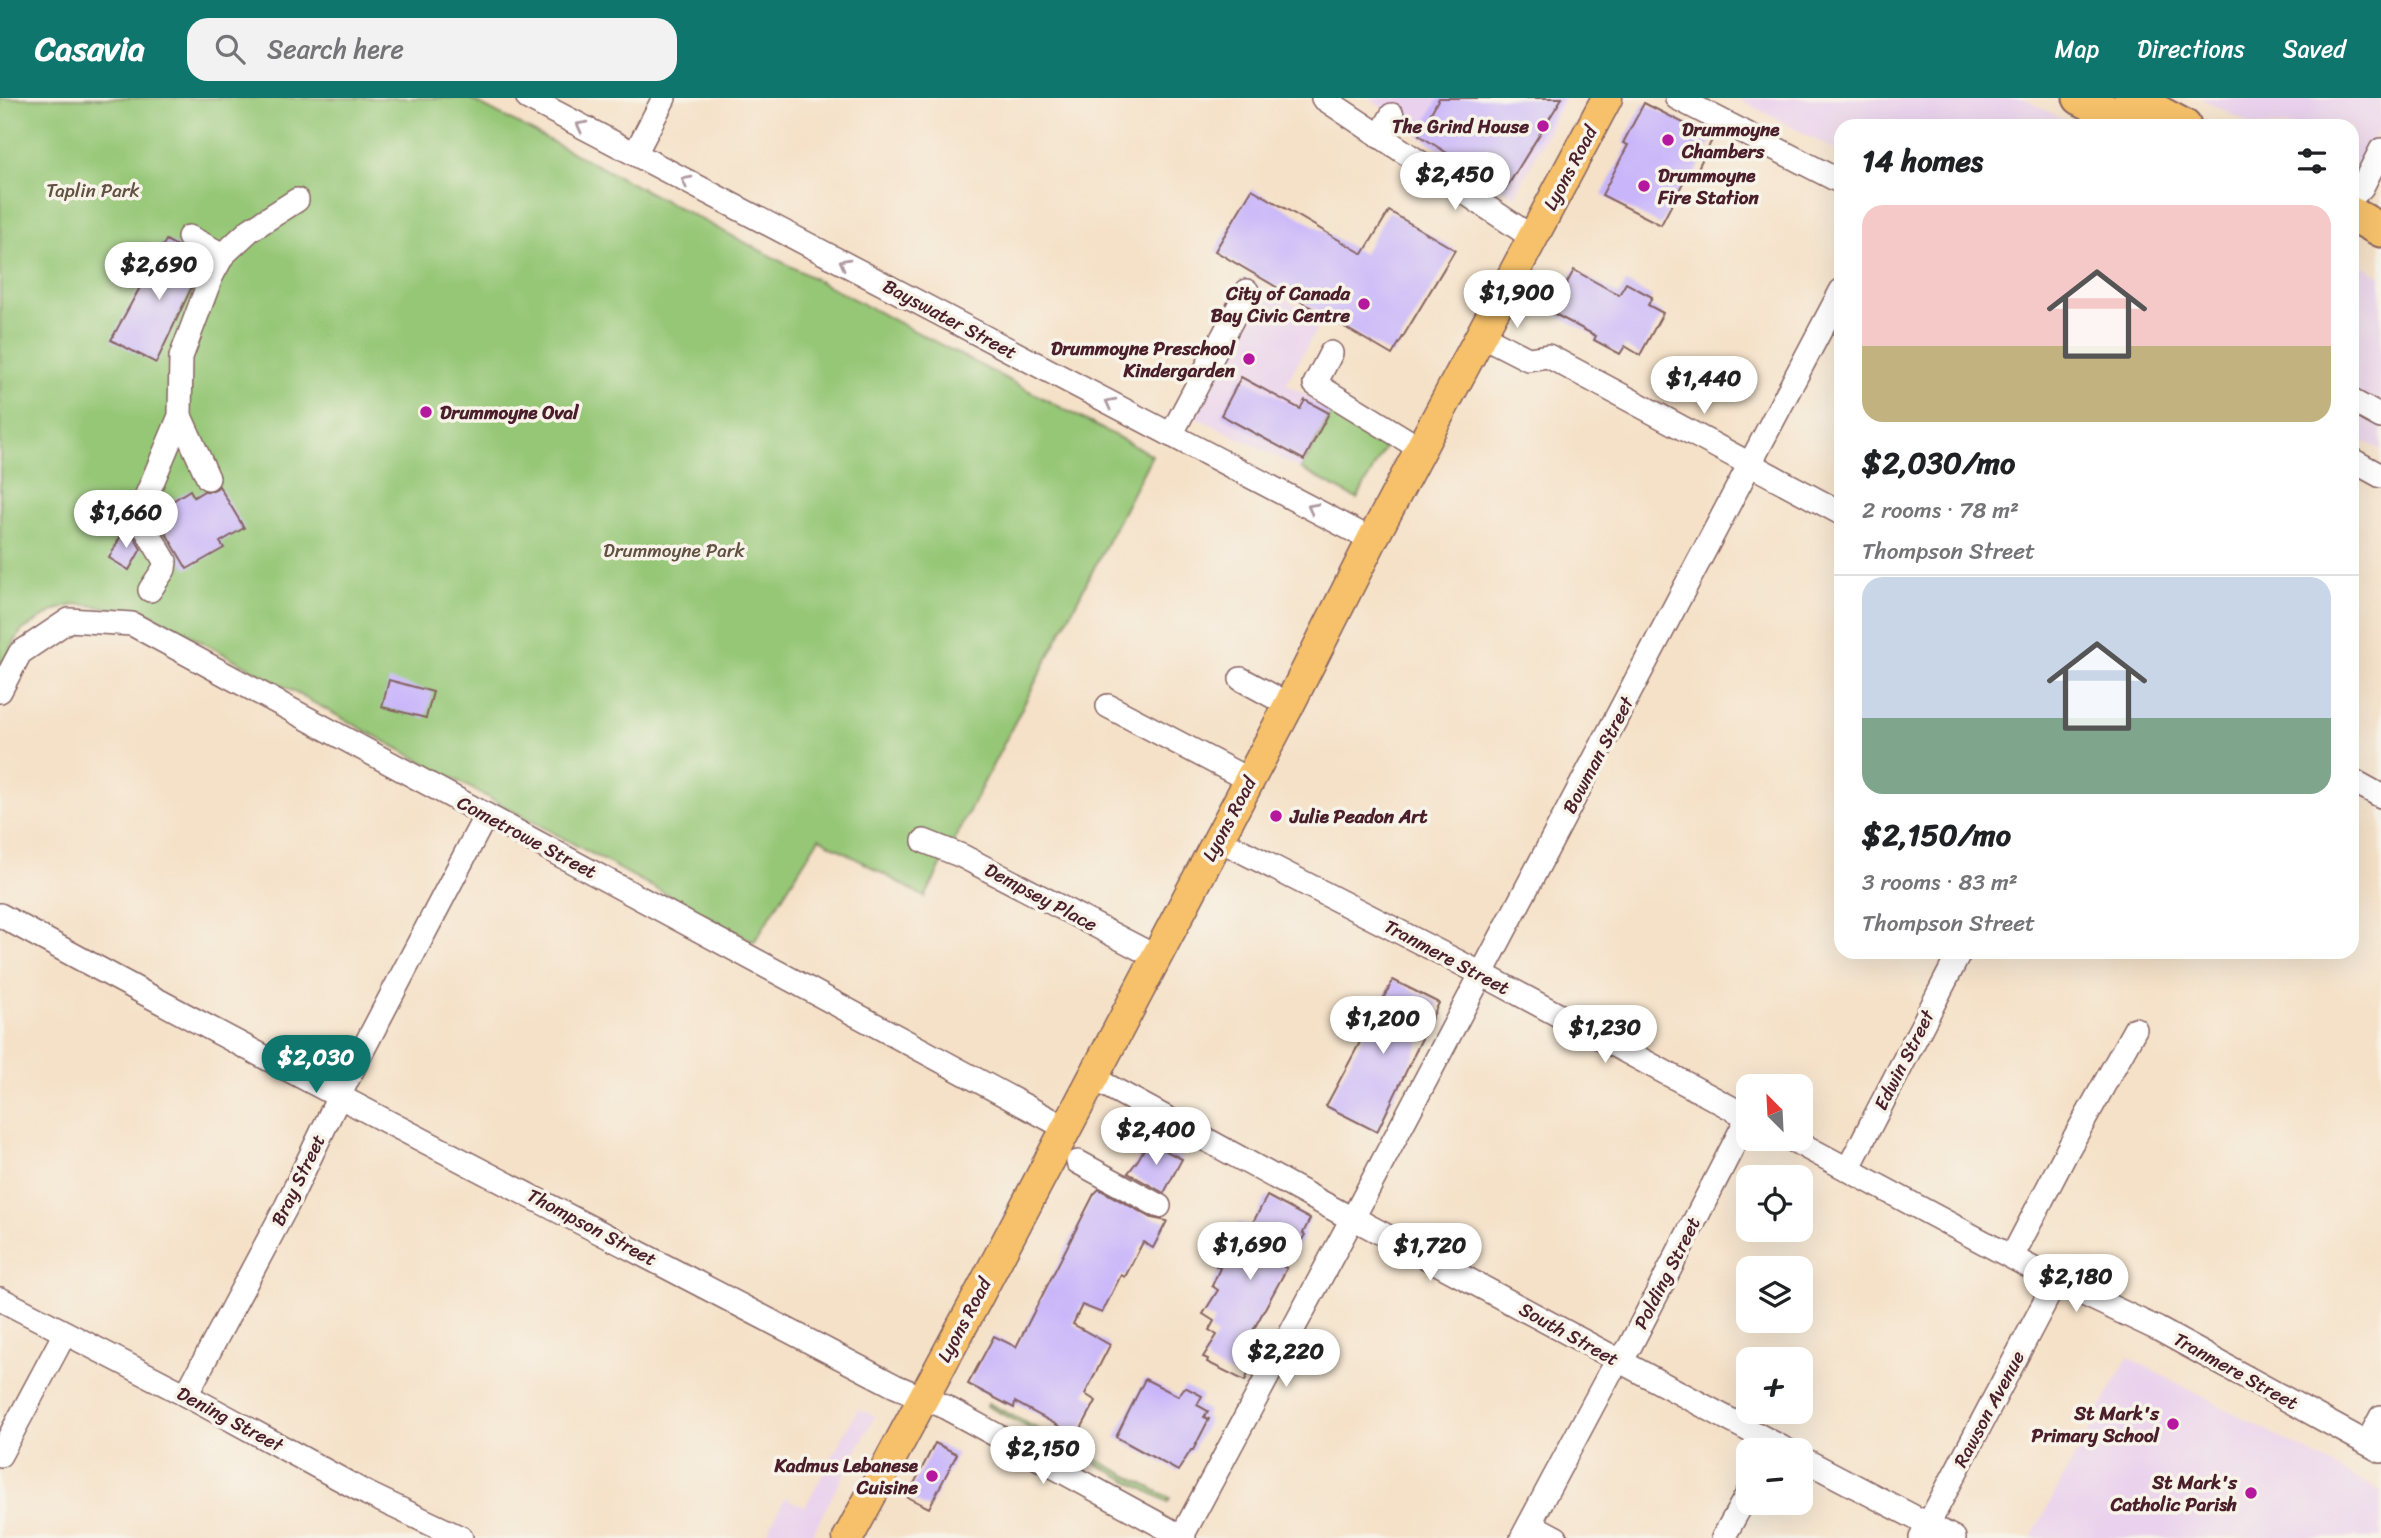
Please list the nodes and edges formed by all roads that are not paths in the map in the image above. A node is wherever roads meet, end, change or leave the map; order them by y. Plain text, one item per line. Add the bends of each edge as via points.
1 (528, 98) edge
2 (664, 98) edge
3 (1323, 98) edge
4 (1607, 98) edge
5 (1677, 98) edge
6 (2080, 98) edge
7 (2131, 98) edge
8 (1392, 115) dead end
9 (2122, 119) edge
10 (2171, 119) edge
11 (1380, 136) junction
12 (2381, 150) edge
13 (635, 154) junction
14 (1834, 178) edge
15 (2359, 190) edge
16 (297, 200) dead end
17 (2359, 218) edge
18 (2381, 230) edge
19 (189, 237) dead end
20 (1533, 238) junction
21 (2359, 244) edge
22 (223, 255) junction
23 (2381, 255) edge
24 (1247, 291) dead end
25 (1834, 305) edge
26 (1481, 335) junction
27 (1331, 353) dead end
28 (2359, 405) edge
29 (180, 416) junction
30 (2381, 417) edge
31 (1171, 435) junction
32 (1421, 449) junction
33 (2359, 464) edge
34 (1751, 466) junction
35 (2381, 476) edge
36 (208, 478) dead end
37 (1834, 509) edge
38 (1372, 540) junction
39 (149, 590) dead end
40 (1241, 679) dead end
41 (0, 691) edge
42 (1289, 705) junction
43 (1108, 706) dead end
44 (1249, 780) junction
45 (2359, 784) edge
46 (2381, 796) edge
47 (486, 815) junction
48 (1218, 839) junction
49 (924, 841) dead end
50 (0, 915) edge
51 (1156, 957) junction
52 (1955, 959) edge
53 (1482, 974) junction
54 (2135, 1029) dead end
55 (1093, 1078) junction
56 (340, 1095) junction
57 (1736, 1111) edge
58 (1066, 1128) junction
59 (1736, 1140) edge
60 (1813, 1151) edge
61 (1078, 1162) dead end
62 (1848, 1169) junction
63 (1159, 1206) dead end
64 (1352, 1219) junction
65 (2012, 1257) junction
66 (2056, 1281) junction
67 (0, 1299) edge
68 (65, 1333) junction
69 (1619, 1360) junction
70 (186, 1395) junction
71 (923, 1396) junction
72 (2381, 1417) edge
73 (1760, 1438) edge
74 (2374, 1447) edge
75 (0, 1455) edge
76 (1813, 1465) edge
77 (1736, 1515) edge
78 (1526, 1531) edge
79 (1925, 1531) edge
80 (461, 1538) edge
81 (848, 1538) edge
82 (1182, 1538) edge
83 (1556, 1538) edge
84 (1723, 1538) edge
85 (1954, 1538) edge

13 -> 1 street, Bayswater Street
2 - 13 street
3 - 11 street
4 - 20 main road, Lyons Road
5 - 14 street
6 - 9 highway
7 - 10 highway
8 - 11 street
11 - 20 street
12 - 15 street
31 -> 13 street, Bayswater Street
16 - 22 street via 250,230
17 - 18 highway
19 - 22 street
20 - 26 main road, Lyons Road
21 - 23 highway
22 - 29 street via 181,357
24 - 31 street
25 - 34 street, Bowman Street
26 - 32 main road, Lyons Road
26 - 34 street via 1528,359 1548,356
27 - 32 street via 1315,384
28 - 30 street
29 - 36 street
29 - 39 street via 138,516 165,561
38 -> 31 street, Bayswater Street
32 - 38 main road, Lyons Road
33 - 35 street
34 - 37 street
34 - 53 street, Bowman Street
38 - 42 main road, Lyons Road
40 - 42 street
41 - 47 street, Cometrowe Street via 20,653 69,620 132,624
42 - 44 main road, Lyons Road
43 - 44 street
44 - 48 main road, Lyons Road
45 - 46 street
47 - 56 street, Bray Street
47 - 58 street, Cometrowe Street
48 - 51 main road, Lyons Road
48 - 53 street, Tranmere Street
49 - 51 street, Dempsey Place
50 - 56 street, Thompson Street via 198,1024
51 - 55 main road, Lyons Road
52 - 62 street, Edwin Street
53 - 57 street, Tranmere Street
53 - 64 street, Bowman Street
54 - 65 street
55 - 58 main road, Lyons Road
55 - 64 street, South Street
56 - 70 street, Bray Street
56 - 71 street, Thompson Street via 895,1386
58 - 71 main road, Lyons Road
59 - 69 street, Polding Street
60 - 62 street, Tranmere Street
61 - 63 street
62 - 65 street, Tranmere Street
64 - 69 street, South Street
64 - 82 street, Bowman Street
65 - 66 street, Tranmere Street
66 - 74 street, Tranmere Street via 2158,1329
66 - 79 street, Rawson Avenue
67 - 68 street, Dening Street
68 - 70 street, Dening Street
68 - 75 street
69 - 73 street, South Street
69 - 78 street, Polding Street
70 - 80 street, Dening Street via 368,1494
71 - 81 main road, Lyons Road
71 - 82 street, Thompson Street
72 - 74 street
76 - 79 street
77 - 84 street
78 - 83 street
79 - 85 street

